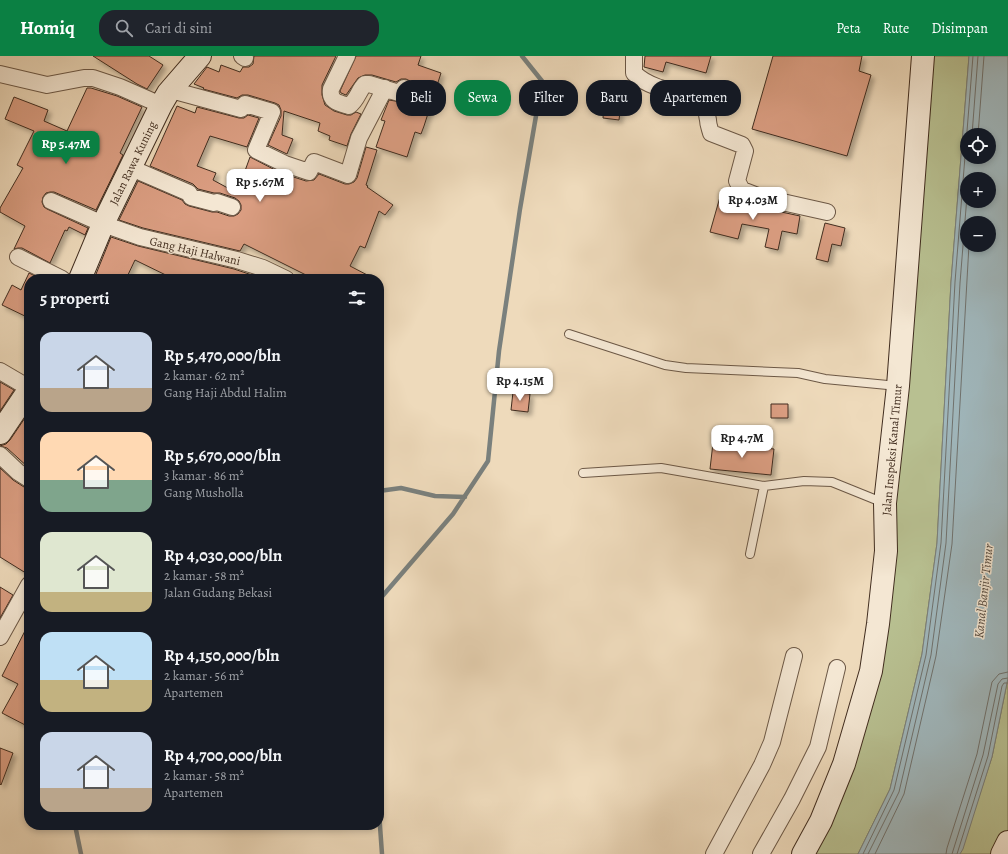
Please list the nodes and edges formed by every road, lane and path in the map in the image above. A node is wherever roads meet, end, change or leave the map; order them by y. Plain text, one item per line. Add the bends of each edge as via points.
1 (200, 56) edge
2 (347, 56) edge
3 (634, 56) edge
4 (923, 56) edge
5 (0, 74) edge
6 (385, 88) junction
7 (396, 92) edge
8 (166, 98) junction
9 (131, 168) junction
10 (51, 201) dead end
11 (232, 207) dead end
12 (827, 212) dead end
13 (104, 224) junction
14 (18, 257) dead end
15 (52, 274) edge
16 (82, 274) edge
17 (277, 274) edge
18 (569, 334) dead end
19 (0, 371) edge
20 (24, 386) edge
21 (898, 386) junction
22 (24, 397) edge
23 (0, 433) edge
24 (0, 455) edge
25 (583, 473) dead end
26 (24, 476) edge
27 (764, 486) junction
28 (885, 503) junction
29 (750, 554) dead end
30 (24, 593) edge
31 (0, 637) edge
32 (794, 656) dead end
33 (837, 668) dead end
34 (1008, 842) edge
35 (714, 854) edge
36 (761, 854) edge
37 (803, 854) edge
38 (1002, 854) edge

1 - 8 street, Jalan Rawa Kuning
2 - 6 street via 331,89 332,98 349,106 357,98 364,84
3 - 12 street via 634,73 639,79 657,87 703,99 711,133 742,145 745,151 737,181 742,190 760,197
4 - 21 street, Jalan Inspeksi Kanal Timur
5 - 8 street via 47,85 93,78
6 - 7 street
6 - 8 street via 359,138 348,175 314,162 309,172 256,150 272,112 245,104 241,109
8 - 9 street, Jalan Rawa Kuning
9 - 11 street via 190,194 191,197
9 - 13 street, Jalan Rawa Kuning
10 - 13 street, Gang Haji Halwani
13 - 16 street, Jalan Rawa Kuning
13 - 17 street, Gang Haji Halwani via 140,238 249,264
14 - 15 street
18 - 21 lane via 665,365 798,373 825,379
19 - 20 street
21 - 28 street, Jalan Inspeksi Kanal Timur
22 - 23 street
24 - 26 street
25 - 27 lane via 661,468
27 - 28 lane via 804,481 832,482
27 - 29 lane
28 - 37 street, Jalan Inspeksi Kanal Timur via 886,551 871,671 844,764 821,821
30 - 31 street
32 - 35 street via 772,742
33 - 36 street via 818,747
34 - 38 street

